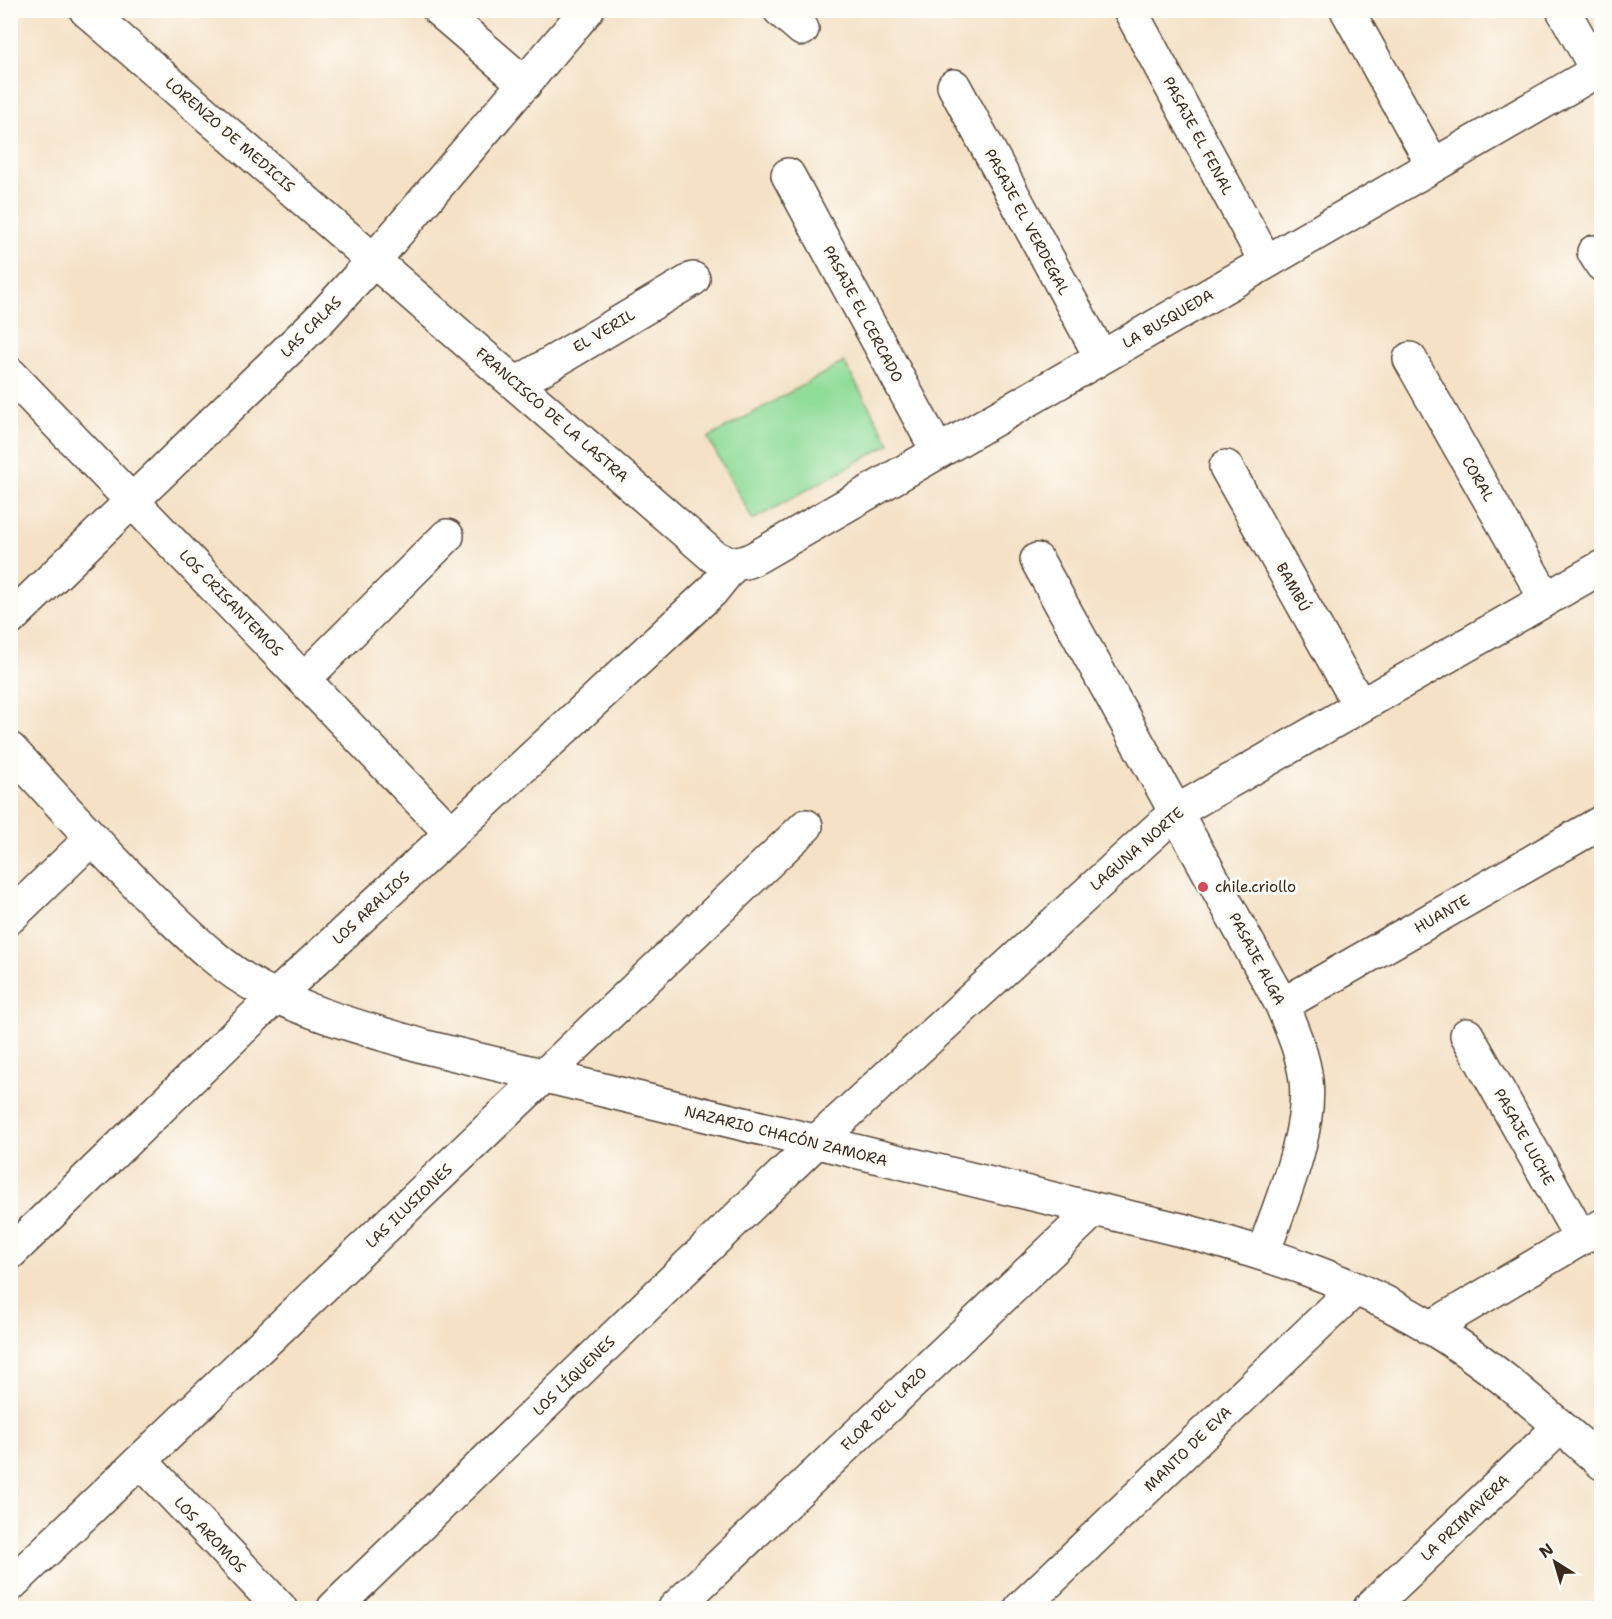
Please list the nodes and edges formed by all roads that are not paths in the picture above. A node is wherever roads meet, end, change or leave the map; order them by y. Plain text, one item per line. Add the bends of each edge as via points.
1 (86, 10) edge
2 (439, 10) edge
3 (587, 10) edge
4 (1130, 10) edge
5 (1347, 10) edge
6 (1563, 10) edge
7 (1599, 69) edge
8 (525, 84) junction
9 (954, 86) dead end
10 (1433, 165) junction
11 (788, 176) dead end
12 (374, 260) junction
13 (1266, 262) junction
14 (693, 279) dead end
15 (1101, 357) junction
16 (1410, 359) dead end
17 (10, 374) edge
18 (516, 384) junction
19 (938, 452) junction
20 (1226, 467) dead end
21 (133, 501) junction
22 (447, 536) dead end
23 (1037, 560) dead end
24 (733, 565) junction
25 (1602, 567) edge
26 (1546, 599) junction
27 (10, 619) edge
28 (304, 679) junction
29 (1360, 706) junction
30 (10, 749) edge
31 (1176, 812) junction
32 (1602, 822) edge
33 (807, 826) dead end
34 (451, 833) junction
35 (92, 838) junction
36 (10, 917) edge
37 (276, 996) junction
38 (1282, 1005) junction
39 (1467, 1035) dead end
40 (543, 1077) junction
41 (815, 1143) junction
42 (1094, 1210) junction
43 (1591, 1232) edge
44 (10, 1253) edge
45 (1263, 1254) junction
46 (1355, 1289) junction
47 (1430, 1328) junction
48 (1560, 1427) junction
49 (141, 1461) junction
50 (1602, 1463) edge
51 (10, 1585) edge
52 (280, 1608) edge
53 (334, 1608) edge
54 (675, 1608) edge
55 (1021, 1608) edge
56 (1370, 1608) edge

1 - 12 street, LORENZO DE MEDICIS
2 - 8 street
3 - 8 street, LAS CALAS
4 - 13 street, PASAJE EL FENAL
5 - 10 street
6 - 7 street
7 - 10 street, LA BUSQUEDA
8 - 12 street, LAS CALAS
9 - 15 street, PASAJE EL VERDEGAL
10 - 13 street, LA BUSQUEDA
11 - 19 street, PASAJE EL CERCADO
12 - 18 street, FRANCISCO DE LA LASTRA
12 - 21 street, LAS CALAS via 322,317
13 - 15 street, LA BUSQUEDA
14 - 18 street, EL VERIL
15 - 19 street, LA BUSQUEDA
16 - 26 street, CORAL
17 - 21 street, LOS CRISANTEMOS
18 - 24 street, FRANCISCO DE LA LASTRA via 713,556
19 - 24 street, LA BUSQUEDA via 755,558
20 - 29 street, BAMBÚ
21 - 27 street, LAS CALAS
21 - 28 street, LOS CRISANTEMOS
22 - 28 street
23 - 31 street, PASAJE ALGA
24 - 34 street, LOS ARALIOS via 712,591
25 - 26 street, LAGUNA NORTE
26 - 29 street, LAGUNA NORTE
28 - 34 street, LOS CRISANTEMOS
29 - 31 street, LAGUNA NORTE
30 - 35 street, NAZARIO CHACÓN ZAMORA
31 - 38 street, PASAJE ALGA
31 - 41 street, LAGUNA NORTE
32 - 38 street, HUANTE
33 - 40 street, LAS ILUSIONES
34 - 37 street, LOS ARALIOS
35 - 36 street
35 - 37 street, NAZARIO CHACÓN ZAMORA via 205,950
37 - 40 street, NAZARIO CHACÓN ZAMORA via 426,1047
37 - 44 street, LOS ARALIOS
38 - 45 street, PASAJE ALGA via 1301,1055 1307,1106 1301,1140
39 - 43 street, PASAJE LUCHE
40 - 41 street, NAZARIO CHACÓN ZAMORA
40 - 49 street, LAS ILUSIONES
41 - 42 street, NAZARIO CHACÓN ZAMORA
41 - 53 street, LOS LÍQUENES
42 - 45 street, NAZARIO CHACÓN ZAMORA
42 - 54 street, FLOR DEL LAZO
43 - 47 street
45 - 46 street, NAZARIO CHACÓN ZAMORA
46 - 47 street, NAZARIO CHACÓN ZAMORA
46 - 55 street, MANTO DE EVA
47 - 48 street, NAZARIO CHACÓN ZAMORA via 1471,1355
48 - 50 street, NAZARIO CHACÓN ZAMORA
48 - 56 street, LA PRIMAVERA
49 - 51 street, LAS ILUSIONES
49 - 52 street, LOS AROMOS

